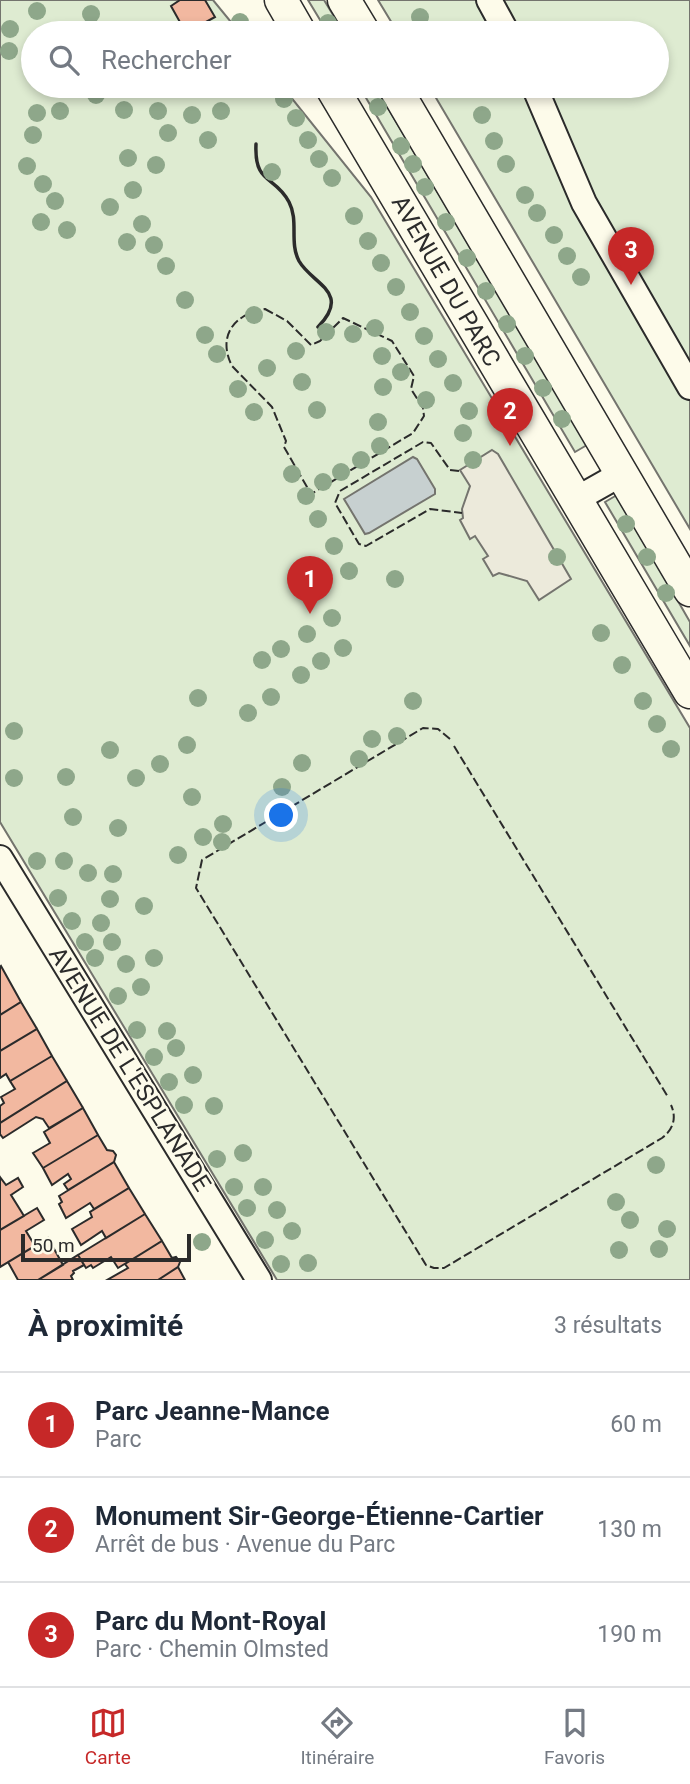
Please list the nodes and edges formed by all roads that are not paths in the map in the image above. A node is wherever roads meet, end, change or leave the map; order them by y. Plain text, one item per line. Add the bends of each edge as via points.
1 (281, 0) edge
2 (344, 0) edge
3 (489, 0) edge
4 (293, 21) edge
5 (357, 21) edge
6 (500, 21) edge
7 (338, 98) edge
8 (401, 98) edge
9 (539, 98) edge
10 (690, 387) edge
11 (621, 474) junction
12 (575, 500) junction
13 (690, 590) edge
14 (690, 692) edge
15 (0, 858) edge
16 (259, 1280) edge

1 - 4 main road
2 - 5 main road
3 - 6 street
7 - 12 main road, AVENUE DU PARC
8 - 11 main road
9 - 10 street via 584,203
11 - 12 street
11 - 13 main road
12 - 14 main road, AVENUE DU PARC
15 - 16 street, AVENUE DE L'ESPLANADE

